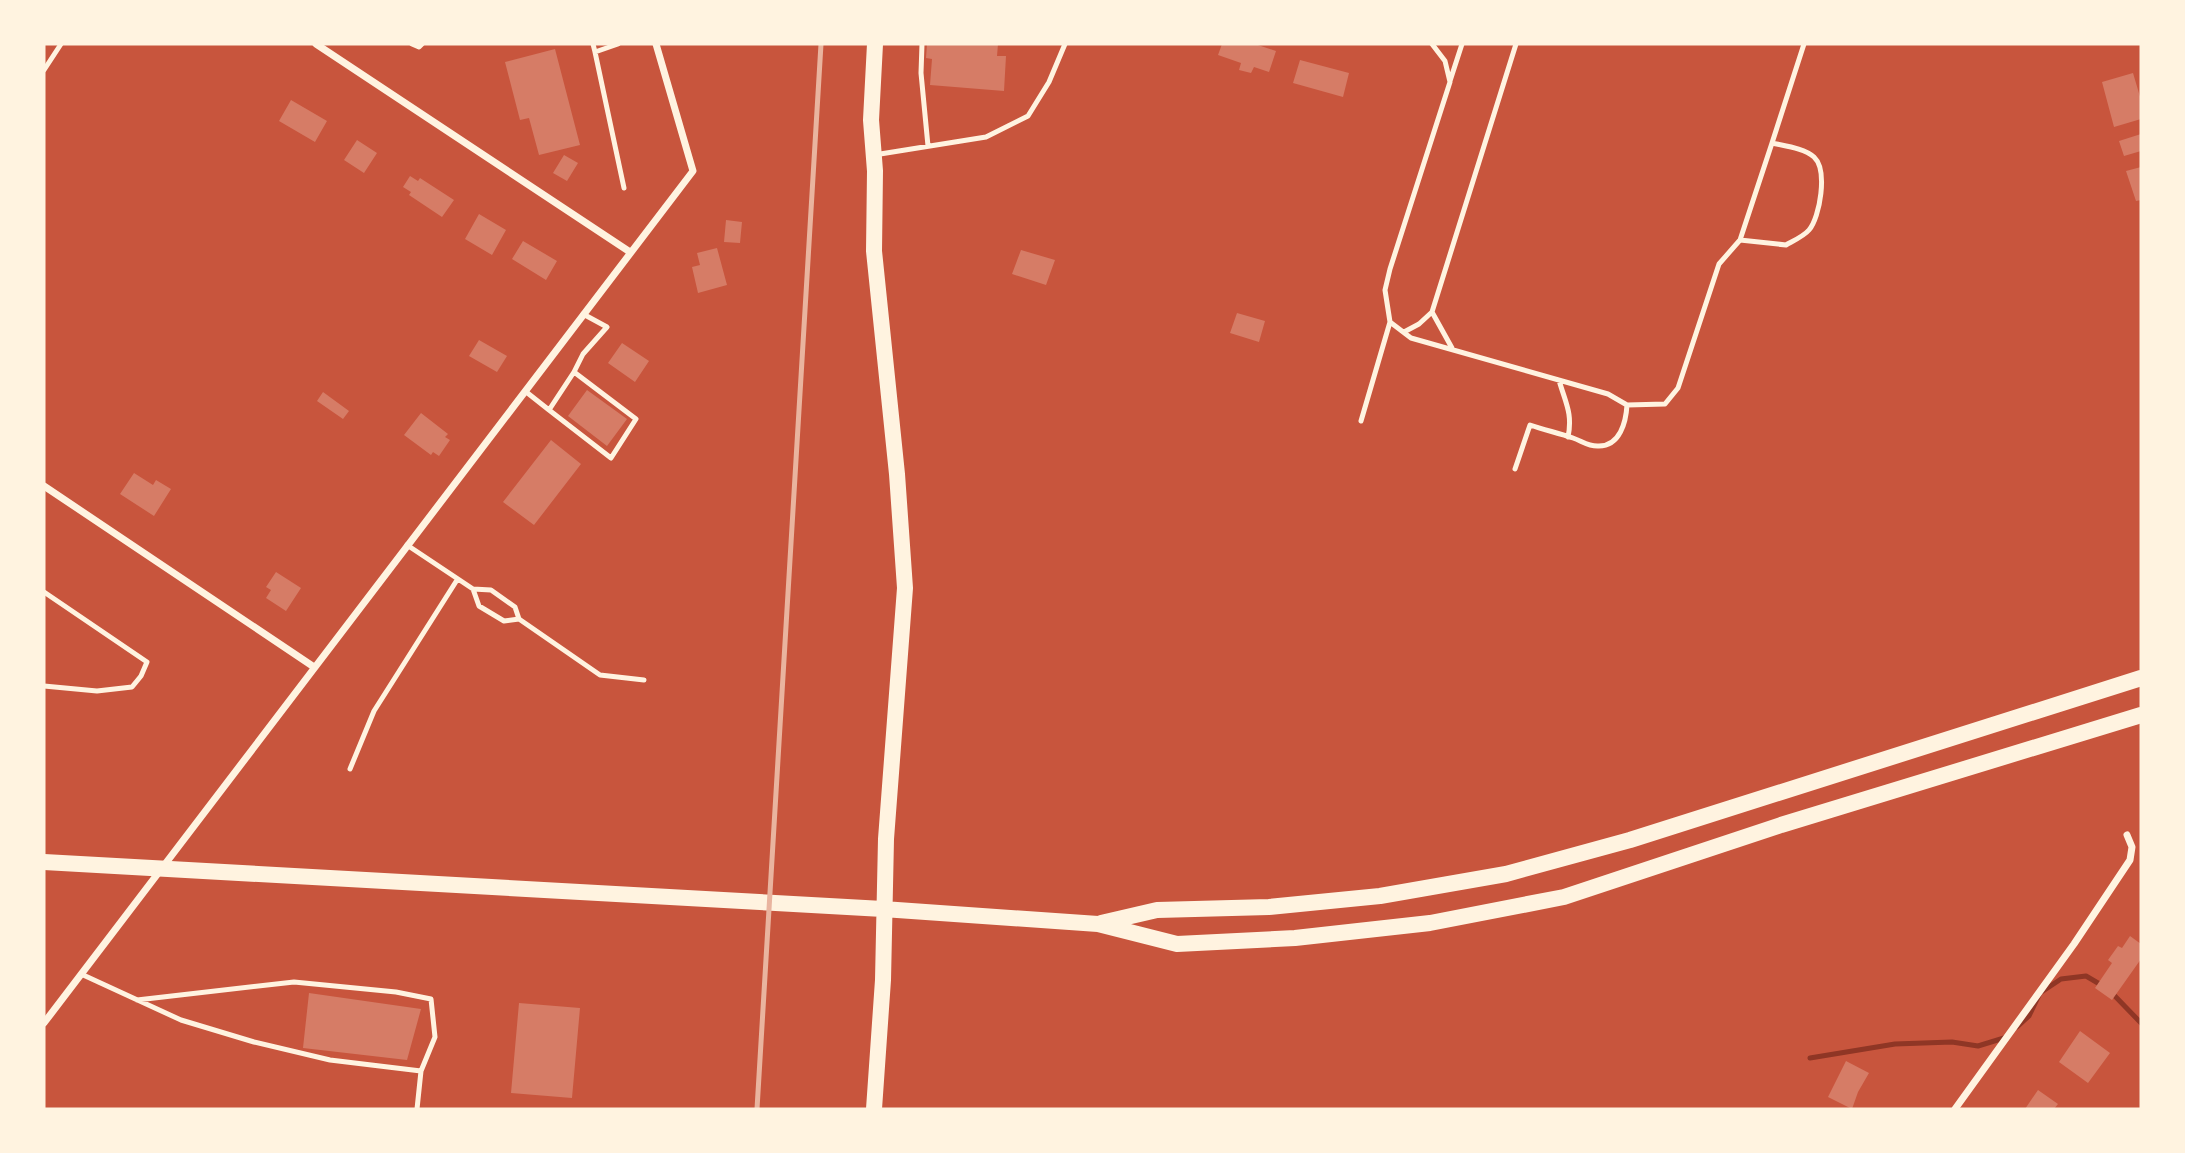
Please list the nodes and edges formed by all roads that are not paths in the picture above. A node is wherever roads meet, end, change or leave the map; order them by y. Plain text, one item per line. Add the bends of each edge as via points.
1 (61, 44) edge
2 (316, 44) edge
3 (412, 44) edge
4 (422, 44) edge
5 (593, 44) edge
6 (618, 44) edge
7 (656, 44) edge
8 (874, 44) edge
9 (922, 44) edge
10 (1065, 44) edge
11 (1432, 44) edge
12 (1462, 44) edge
13 (1516, 44) edge
14 (1804, 44) edge
15 (595, 51) junction
16 (44, 70) edge
17 (1450, 82) junction
18 (1772, 144) junction
19 (928, 146) junction
20 (873, 155) junction
21 (624, 188) dead end
22 (1740, 240) junction
23 (630, 252) junction
24 (1432, 312) junction
25 (583, 314) junction
26 (1390, 322) junction
27 (1404, 332) junction
28 (1452, 348) junction
29 (574, 372) junction
30 (1559, 380) junction
31 (525, 391) junction
32 (1627, 405) junction
33 (549, 410) junction
34 (1361, 421) dead end
35 (1568, 437) junction
36 (1515, 469) dead end
37 (44, 486) edge
38 (407, 545) junction
39 (457, 580) junction
40 (473, 589) junction
41 (44, 592) edge
42 (519, 619) junction
43 (314, 667) junction
44 (2139, 677) edge
45 (645, 680) dead end
46 (44, 686) edge
47 (2141, 715) edge
48 (350, 769) dead end
49 (2127, 835) dead end
50 (44, 862) edge
51 (161, 868) junction
52 (883, 909) junction
53 (1098, 924) junction
54 (81, 974) junction
55 (136, 1000) junction
56 (44, 1023) edge
57 (421, 1071) junction
58 (417, 1109) edge
59 (874, 1109) edge
60 (1955, 1109) edge

1 - 16 lane
2 - 23 street
3 - 4 lane
5 - 15 lane
6 - 15 lane
7 - 23 street via 693,171
8 - 20 main road
9 - 19 lane via 920,74
10 - 19 lane via 1028,116 986,137
11 - 17 lane via 1445,61
12 - 17 lane
13 - 24 lane
14 - 18 lane
15 - 21 lane
17 - 26 lane via 1390,269 1385,290
18 - 22 lane
18 - 22 lane via 1814,158 1823,174 1819,203 1809,229 1786,246
19 - 20 lane
20 - 52 main road via 874,251 905,588
22 - 32 lane via 1718,264 1678,388 1665,404
23 - 25 street
24 - 27 lane
24 - 28 lane
25 - 29 lane via 607,327
25 - 31 street
26 - 27 lane
26 - 34 lane
27 - 28 lane
28 - 30 lane
29 - 33 lane
29 - 33 lane via 636,419 611,458
30 - 32 lane via 1608,394
30 - 35 lane via 1569,407
31 - 33 lane
31 - 38 street
32 - 35 lane via 1626,423 1616,439 1601,447
35 - 36 lane via 1530,425
37 - 43 street
38 - 39 lane
38 - 43 street
39 - 40 lane
39 - 48 lane via 374,710
40 - 42 lane via 491,590 516,607
40 - 42 lane via 479,606 504,621
41 - 46 lane via 147,662 132,687 97,691
42 - 45 lane via 600,674
43 - 51 street
44 - 53 main road via 1630,840 1506,874 1380,896 1269,907 1157,910
47 - 53 main road via 1564,897 1497,911 1363,932 1189,944
49 - 60 street via 2132,847 2130,860
50 - 51 main road
51 - 52 main road
51 - 54 street
52 - 53 main road
52 - 59 main road
54 - 55 lane
54 - 56 street
55 - 57 lane via 181,1020 254,1042 330,1060
55 - 57 lane via 294,982 431,999 435,1037
57 - 58 lane

